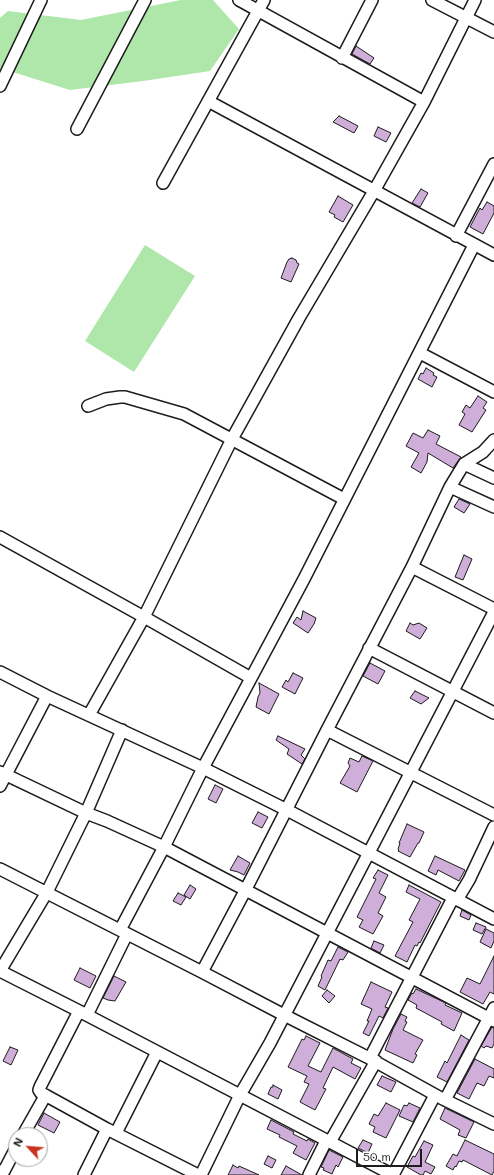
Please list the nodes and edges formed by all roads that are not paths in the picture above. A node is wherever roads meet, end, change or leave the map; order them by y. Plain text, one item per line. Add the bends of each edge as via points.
1 (41, 0) edge
2 (145, 0) edge
3 (239, 0) edge
4 (264, 0) edge
5 (372, 0) edge
6 (432, 0) edge
7 (475, 0) edge
8 (258, 11) junction
9 (466, 18) junction
10 (494, 32) edge
11 (342, 58) junction
12 (0, 86) edge
13 (208, 101) junction
14 (424, 102) junction
15 (77, 129) dead end
16 (494, 164) edge
17 (163, 183) dead end
18 (374, 191) junction
19 (456, 236) junction
20 (474, 245) junction
21 (494, 255) edge
22 (420, 353) junction
23 (494, 392) edge
24 (88, 406) dead end
25 (232, 439) junction
26 (494, 440) edge
27 (464, 464) junction
28 (494, 478) edge
29 (450, 487) junction
30 (344, 499) junction
31 (494, 507) edge
32 (0, 537) edge
33 (412, 566) junction
34 (494, 610) edge
35 (144, 617) junction
36 (369, 648) junction
37 (0, 672) edge
38 (251, 678) junction
39 (452, 692) junction
40 (47, 696) junction
41 (494, 713) edge
42 (89, 715) junction
43 (122, 730) junction
44 (327, 730) junction
45 (203, 768) junction
46 (411, 772) junction
47 (3, 773) edge
48 (0, 786) edge
49 (287, 810) junction
50 (86, 813) junction
51 (493, 813) edge
52 (494, 827) edge
53 (164, 847) junction
54 (369, 853) junction
55 (0, 869) edge
56 (245, 891) junction
57 (47, 892) junction
58 (455, 899) junction
59 (494, 919) edge
60 (123, 932) junction
61 (327, 934) junction
62 (0, 971) edge
63 (202, 972) junction
64 (411, 977) junction
65 (494, 1008) edge
66 (83, 1013) junction
67 (284, 1015) junction
68 (491, 1020) edge
69 (157, 1052) junction
70 (373, 1060) junction
71 (45, 1095) junction
72 (240, 1095) junction
73 (440, 1098) junction
74 (494, 1124) edge
75 (27, 1127) edge
76 (112, 1131) junction
77 (328, 1142) junction
78 (8, 1163) edge
79 (0, 1171) edge
80 (84, 1175) edge
81 (200, 1175) edge
82 (309, 1175) edge
83 (393, 1175) edge

1 - 12 street
2 - 15 street
3 - 8 street
4 - 8 street
5 - 11 street
6 - 9 street
7 - 9 street
8 - 11 street
8 - 13 street
9 - 10 street
9 - 14 street
11 - 14 street
13 - 17 street
13 - 18 street
14 - 18 street
16 - 19 street
18 - 19 street
18 - 25 street
19 - 20 street
20 - 21 street
20 - 22 street
22 - 23 street
22 - 30 street
24 - 25 street via 106,399 125,397 184,414
25 - 30 street
25 - 35 street
26 - 27 street via 483,452
27 - 28 street
27 - 29 street
29 - 31 street
29 - 33 street
30 - 38 street
32 - 35 street
33 - 34 street
33 - 36 street
34 - 39 street
35 - 38 street
35 - 42 street
36 - 39 street
36 - 44 street
37 - 40 street
38 - 45 street
39 - 41 street
39 - 46 street
40 - 42 street
40 - 47 street
42 - 43 street
43 - 45 street
43 - 50 street
44 - 46 street
44 - 49 street
45 - 49 street
45 - 53 street
46 - 51 street
46 - 54 street
47 - 48 street
47 - 50 street
49 - 54 street
49 - 56 street
50 - 53 street
50 - 57 street
52 - 58 street via 469,880
53 - 56 street
53 - 60 street
54 - 58 street
54 - 61 street
55 - 57 street
56 - 61 street
56 - 63 street
57 - 60 street
57 - 62 street
58 - 59 street
58 - 64 street
60 - 63 street
60 - 66 street
61 - 64 street
61 - 67 street
62 - 66 street
63 - 67 street
64 - 68 street
64 - 70 street
65 - 68 street
66 - 69 street
66 - 71 street via 40,1087 39,1090
67 - 70 street
67 - 72 street
68 - 73 street
69 - 72 street
69 - 76 street
70 - 73 street
70 - 77 street
71 - 75 street
71 - 76 street
72 - 77 street
72 - 81 street
73 - 74 street
73 - 83 street
76 - 80 street
76 - 81 street
77 - 82 street
77 - 83 street
78 - 79 street via 4,1171

